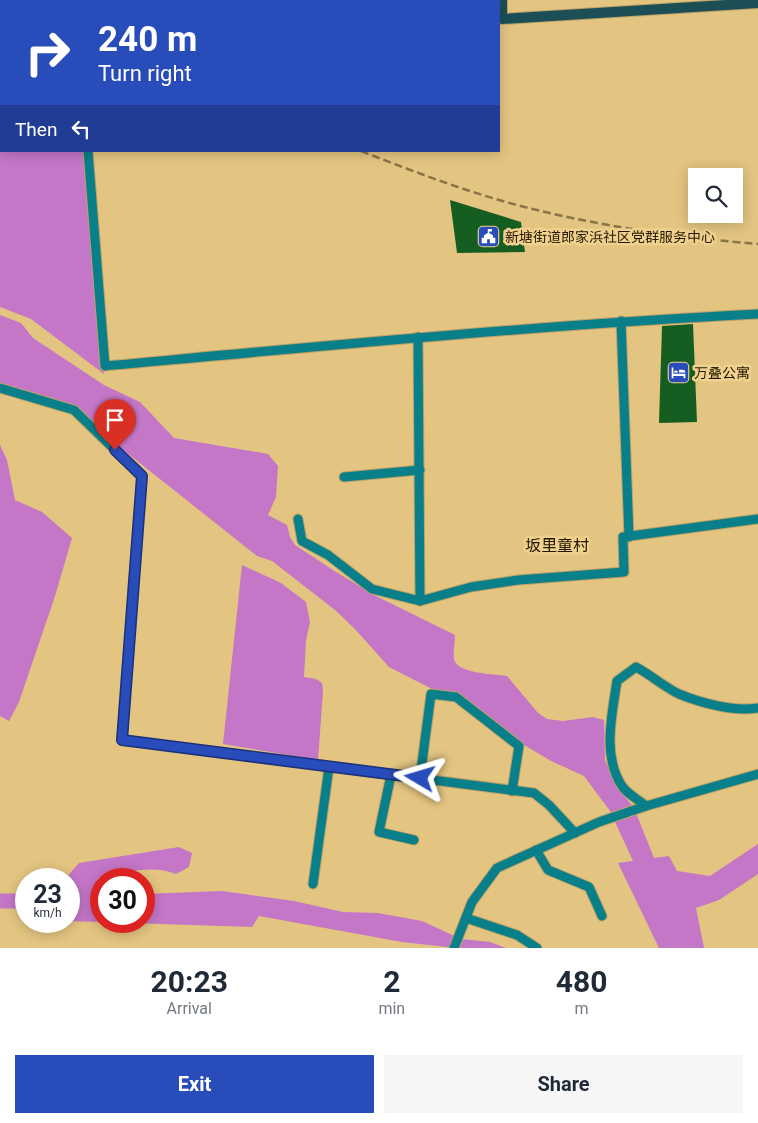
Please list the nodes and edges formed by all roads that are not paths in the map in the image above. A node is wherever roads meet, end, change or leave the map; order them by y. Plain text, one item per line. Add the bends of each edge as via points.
1 (502, 0) edge
2 (758, 3) edge
3 (88, 152) edge
4 (758, 314) edge
5 (621, 321) junction
6 (418, 337) junction
7 (0, 388) edge
8 (420, 470) junction
9 (344, 477) dead end
10 (758, 519) edge
11 (298, 520) dead end
12 (629, 537) junction
13 (420, 601) junction
14 (758, 708) edge
15 (329, 767) junction
16 (758, 774) edge
17 (391, 775) junction
18 (420, 778) junction
19 (512, 791) junction
20 (646, 806) junction
21 (574, 833) junction
22 (414, 840) dead end
23 (536, 850) junction
24 (313, 884) dead end
25 (602, 916) dead end
26 (466, 918) junction
27 (454, 948) edge
28 (537, 948) edge

1 - 2 street via 502,19
3 - 6 street via 106,366
4 - 5 street
5 - 6 street
5 - 12 street
6 - 8 street
7 - 15 street via 74,410 142,476 122,740
8 - 9 street
8 - 13 street
10 - 12 street
11 - 13 street via 302,541 328,555 372,589
12 - 13 street via 623,537 624,572 480,585
14 - 20 street via 719,707 678,693 636,667 617,682 610,742 613,767 623,787
15 - 17 street
15 - 24 street
16 - 20 street
17 - 18 street
17 - 22 street via 379,832
18 - 19 street
18 - 19 street via 431,694 456,697 519,746
19 - 21 street via 534,794 549,804
20 - 21 street
21 - 23 street
23 - 25 street via 548,870 589,887
23 - 26 street via 497,868 472,902
26 - 27 street
26 - 28 street via 517,935

